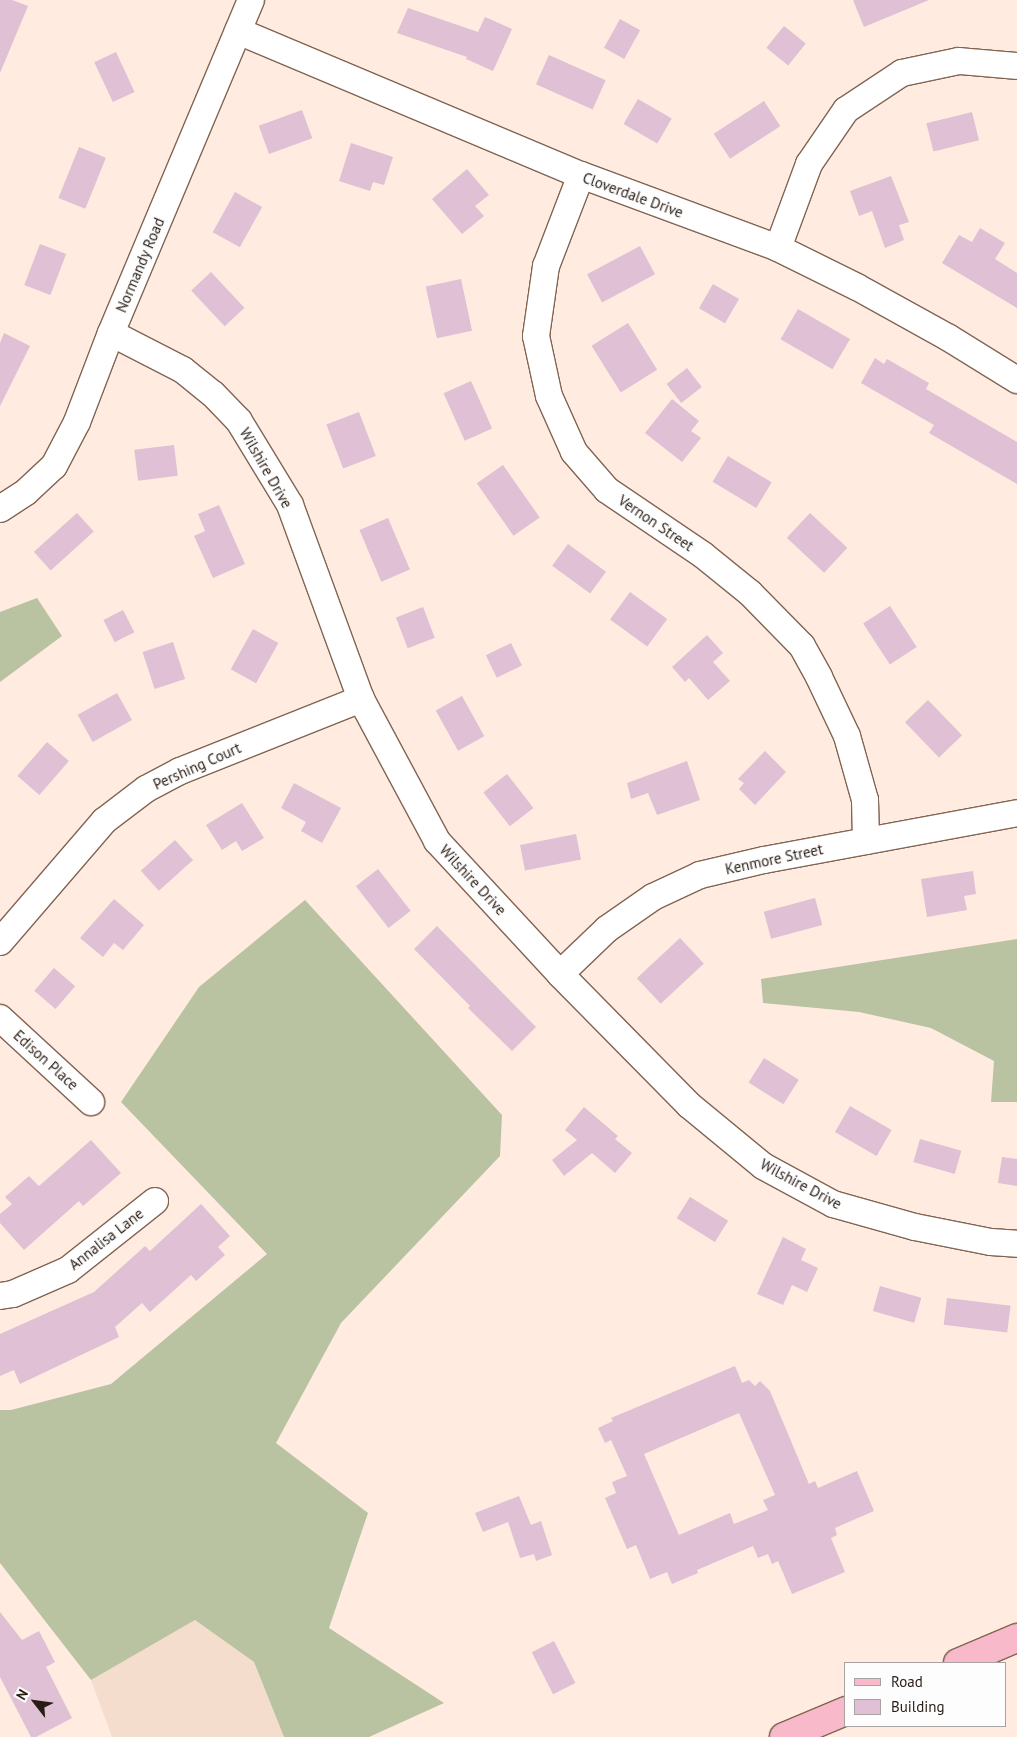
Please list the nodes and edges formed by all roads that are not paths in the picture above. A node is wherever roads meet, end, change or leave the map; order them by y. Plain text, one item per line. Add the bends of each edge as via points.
1 (251, 0) edge
2 (238, 31) junction
3 (1017, 66) edge
4 (581, 175) junction
5 (778, 248) junction
6 (111, 333) junction
7 (1017, 380) edge
8 (0, 510) edge
9 (361, 699) junction
10 (1017, 813) edge
11 (866, 841) junction
12 (0, 942) edge
13 (560, 974) junction
14 (0, 1018) edge
15 (91, 1102) dead end
16 (155, 1201) dead end
17 (1017, 1244) edge
18 (0, 1296) edge
19 (1017, 1638) edge
20 (960, 1662) edge
21 (844, 1712) edge
22 (784, 1737) edge

1 - 2 street, Normandy Road
2 - 4 street, Cloverdale Drive
2 - 6 street, Normandy Road
3 - 5 street via 959,61 902,73 846,110 809,164
4 - 5 street, Cloverdale Drive
4 - 11 street, Vernon Street via 546,266 536,336 549,396 574,452 607,490 703,554 750,593 802,646 847,736 865,800
5 - 7 street, Cloverdale Drive via 941,333
6 - 8 street, Normandy Road via 77,422 54,466
6 - 9 street, Wilshire Drive via 182,370 240,421 290,505
9 - 12 street, Pershing Court via 180,770 146,789 104,821
9 - 13 street, Wilshire Drive via 437,841
10 - 11 street, Kenmore Street
11 - 13 street, Kenmore Street via 700,875 653,897 615,924
13 - 17 street, Wilshire Drive via 690,1105 763,1166 833,1204 915,1227
14 - 15 street, Edison Place
16 - 18 street, Annalisa Lane via 68,1270 14,1294
19 - 20 main road
21 - 22 main road

